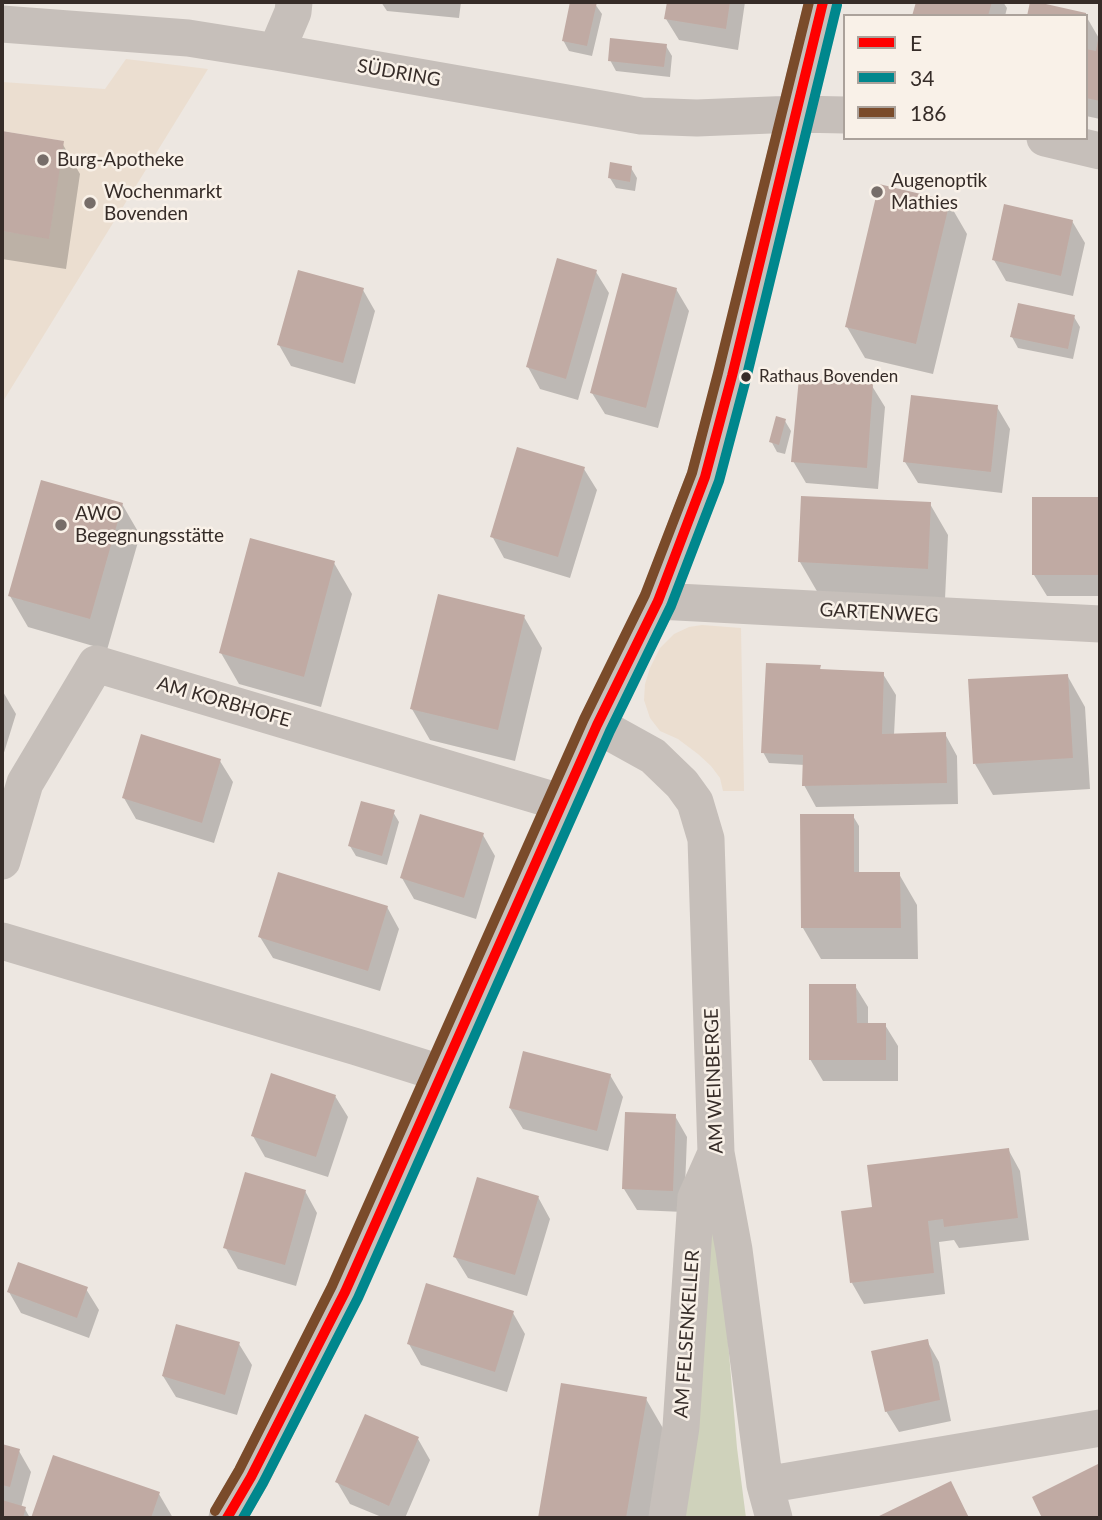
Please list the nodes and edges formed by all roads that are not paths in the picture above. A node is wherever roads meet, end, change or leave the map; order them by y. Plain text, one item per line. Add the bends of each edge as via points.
1 (294, 2) edge
2 (823, 2) edge
3 (2, 24) edge
4 (276, 52) junction
5 (795, 114) junction
6 (843, 115) edge
7 (1053, 140) edge
8 (1100, 151) edge
9 (658, 601) junction
10 (1100, 624) edge
11 (597, 726) junction
12 (563, 803) junction
13 (2, 861) edge
14 (2, 941) edge
15 (443, 1074) junction
16 (716, 1153) junction
17 (1100, 1428) edge
18 (769, 1501) edge
19 (227, 1518) edge
20 (667, 1518) edge

1 - 4 street
2 - 5 street
3 - 4 street, SÜDRING via 177,37
4 - 5 street, SÜDRING via 641,116
5 - 6 street, SÜDRING
5 - 9 street via 705,477
7 - 8 street
9 - 10 street, GARTENWEG
9 - 11 street
11 - 12 street
11 - 16 street, AM WEINBERGE via 653,756 681,784 695,803 706,839
12 - 13 street, AM KORBHOFE via 96,664 25,783
12 - 15 street
14 - 15 street
15 - 19 street via 345,1292
16 - 18 street, AM WEINBERGE
16 - 20 street, AM FELSENKELLER via 696,1198 681,1427
17 - 18 street, AM WEINBERGE

